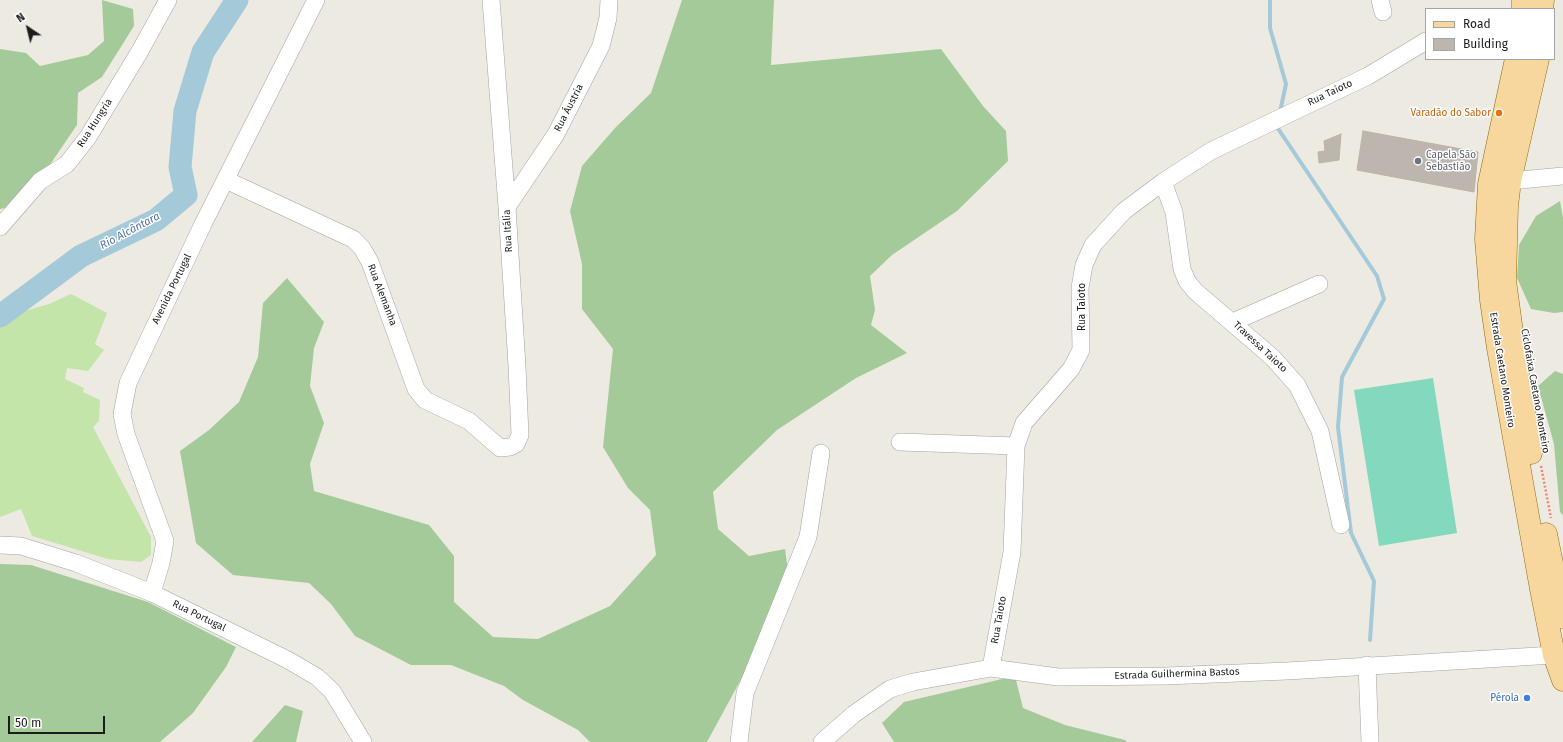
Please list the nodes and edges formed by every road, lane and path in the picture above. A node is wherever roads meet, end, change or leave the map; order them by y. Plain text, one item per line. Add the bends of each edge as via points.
1 (168, 0) edge
2 (316, 0) edge
3 (491, 0) edge
4 (609, 0) edge
5 (1425, 42) edge
6 (1516, 60) edge
7 (1538, 60) edge
8 (1563, 176) edge
9 (226, 180) junction
10 (1510, 181) junction
11 (1163, 182) junction
12 (507, 207) junction
13 (0, 226) edge
14 (1319, 284) dead end
15 (1233, 322) junction
16 (900, 442) dead end
17 (1016, 446) junction
18 (500, 448) joint
19 (821, 453) dead end
20 (1539, 460) dead end
21 (1551, 522) dead end
22 (1341, 526) dead end
23 (0, 545) edge
24 (152, 593) junction
25 (1563, 617) edge
26 (1554, 654) junction
27 (1367, 665) junction
28 (991, 668) junction
29 (1563, 680) edge
30 (363, 742) edge
31 (739, 742) edge
32 (822, 742) edge
33 (1370, 742) edge

1 - 13 street, Rua Hungria via 88,137 67,164 40,180
2 - 9 street, Avenida Portugal
3 - 12 street, Rua Itália
4 - 12 street, Rua Áustria via 608,18 601,46 556,134
5 - 11 street, Rua Taioto via 1368,76 1211,151
6 - 26 main road, Estrada Caetano Monteiro via 1489,184 1486,239 1498,348
7 - 10 main road, Estrada Caetano Monteiro
8 - 10 street
9 - 18 street, Rua Alemanha via 353,239 370,262 416,389 425,400 469,421
9 - 24 street, Avenida Portugal via 128,383 122,414 126,434 165,541
10 - 25 main road, Estrada Caetano Monteiro via 1505,281 1516,361
11 - 15 street, Travessa Taioto via 1174,212 1182,269 1187,281 1195,291
11 - 17 street, Rua Taioto via 1124,211 1093,245 1084,265 1080,288 1081,350 1071,369 1024,423
12 - 18 street, Rua Itália via 520,435 516,444
14 - 15 street
15 - 22 street, Travessa Taioto via 1272,357 1297,385 1320,431
16 - 17 street
17 - 28 street, Rua Taioto via 1012,552
19 - 31 street via 808,537 745,693
20 - 21 path, Ciclofaixa Caetano Monteiro
23 - 24 street, Rua Portugal via 21,546 76,563
24 - 30 street, Rua Portugal via 317,677 332,691
26 - 27 street, Estrada Guilhermina Bastos
26 - 29 main road, Estrada Caetano Monteiro
27 - 28 street, Estrada Guilhermina Bastos via 1166,676 1074,677
27 - 33 street
28 - 32 street, Estrada Guilhermina Bastos via 913,682 890,689 854,714

